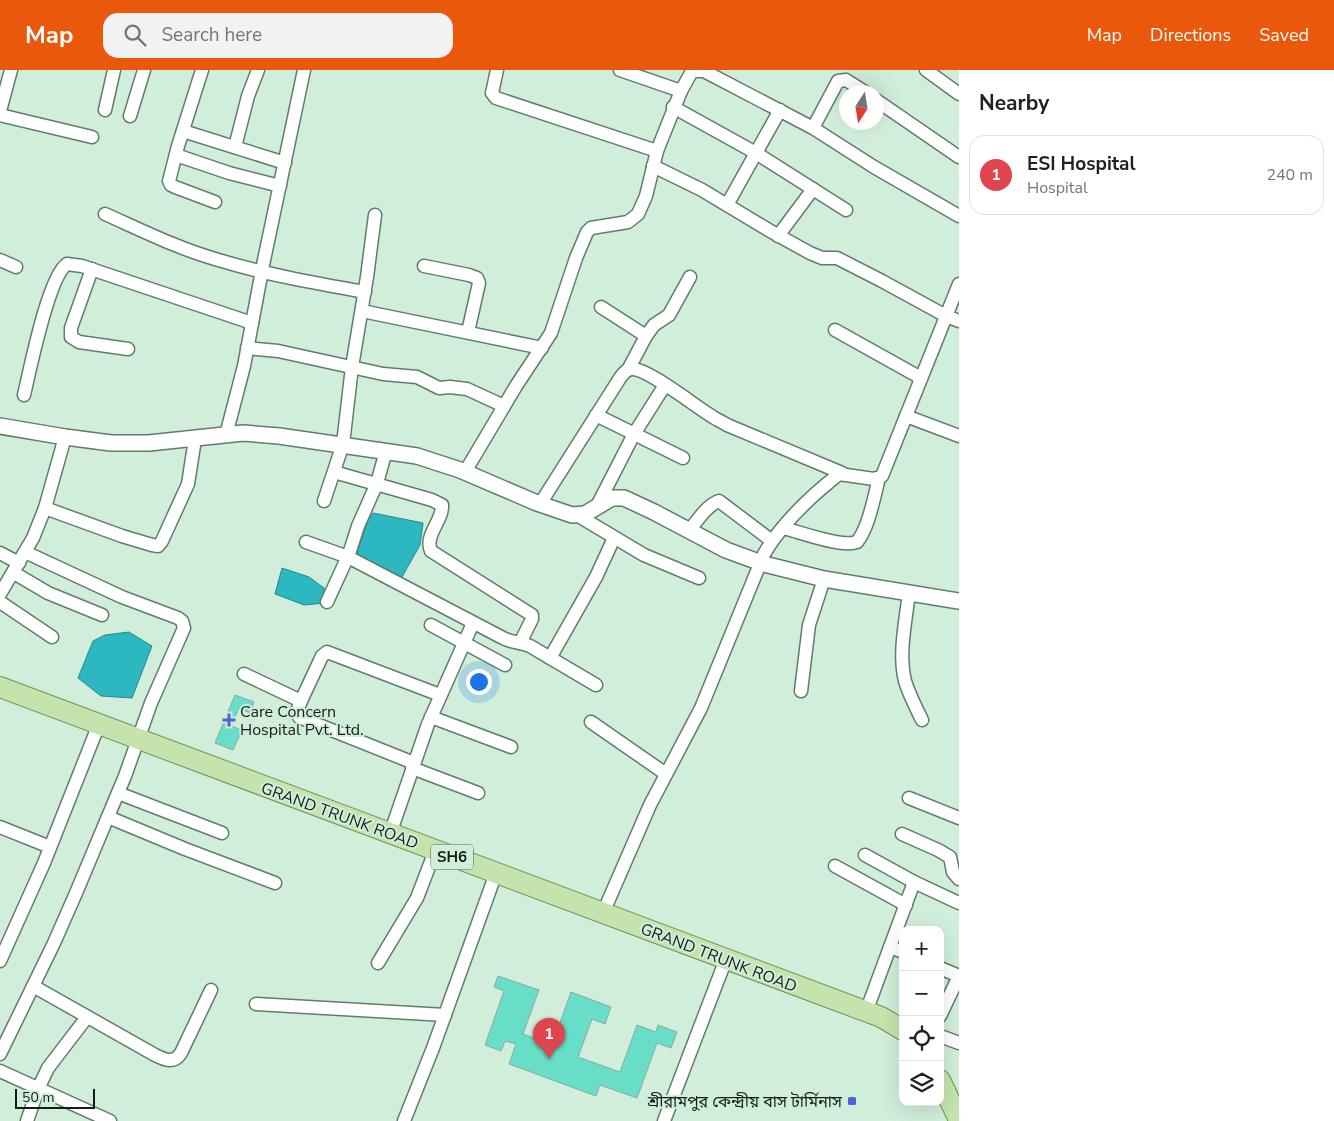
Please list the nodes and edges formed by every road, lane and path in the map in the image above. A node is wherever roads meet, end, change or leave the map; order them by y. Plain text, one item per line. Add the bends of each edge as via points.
1 (11, 70) edge
2 (114, 70) edge
3 (144, 70) edge
4 (202, 70) edge
5 (258, 70) edge
6 (304, 70) edge
7 (497, 70) edge
8 (620, 70) edge
9 (926, 70) edge
10 (633, 72) edge
11 (717, 74) edge
12 (854, 85) edge
13 (681, 91) junction
14 (959, 94) edge
15 (884, 105) edge
16 (673, 107) junction
17 (105, 110) dead end
18 (780, 110) junction
19 (0, 111) edge
20 (0, 115) edge
21 (130, 116) dead end
22 (813, 128) junction
23 (183, 131) junction
24 (92, 137) dead end
25 (235, 147) junction
26 (656, 151) junction
27 (756, 153) junction
28 (176, 155) junction
29 (959, 157) edge
30 (285, 163) junction
31 (653, 166) junction
32 (280, 186) junction
33 (813, 189) junction
34 (215, 202) dead end
35 (727, 205) junction
36 (846, 210) dead end
37 (105, 214) dead end
38 (375, 215) dead end
39 (959, 216) edge
40 (778, 236) junction
41 (0, 260) edge
42 (424, 266) dead end
43 (16, 267) dead end
44 (92, 269) junction
45 (261, 272) junction
46 (690, 277) dead end
47 (959, 284) edge
48 (365, 292) junction
49 (601, 307) dead end
50 (362, 311) junction
51 (946, 316) junction
52 (959, 321) edge
53 (252, 323) junction
54 (835, 330) dead end
55 (468, 332) junction
56 (646, 336) junction
57 (247, 348) junction
58 (542, 348) junction
59 (128, 349) dead end
60 (352, 367) junction
61 (628, 370) junction
62 (921, 378) junction
63 (665, 385) junction
64 (24, 395) dead end
65 (504, 406) junction
66 (596, 415) junction
67 (906, 416) junction
68 (0, 426) edge
69 (634, 434) junction
70 (226, 435) junction
71 (959, 436) edge
72 (65, 437) junction
73 (195, 439) junction
74 (343, 444) junction
75 (386, 451) junction
76 (683, 458) dead end
77 (334, 472) junction
78 (464, 472) junction
79 (842, 473) junction
80 (879, 478) junction
81 (377, 483) junction
82 (324, 501) dead end
83 (540, 504) junction
84 (597, 506) junction
85 (45, 508) junction
86 (577, 515) junction
87 (783, 528) junction
88 (689, 531) junction
89 (614, 538) junction
90 (772, 541) junction
91 (306, 542) dead end
92 (0, 553) edge
93 (348, 557) junction
94 (760, 562) junction
95 (19, 563) junction
96 (699, 578) dead end
97 (824, 579) junction
98 (909, 592) junction
99 (0, 594) edge
100 (959, 600) edge
101 (0, 602) edge
102 (327, 602) dead end
103 (102, 615) dead end
104 (473, 623) junction
105 (431, 625) dead end
106 (52, 637) dead end
107 (520, 642) junction
108 (464, 643) junction
109 (550, 658) junction
110 (505, 666) dead end
111 (244, 674) dead end
112 (596, 685) dead end
113 (0, 687) edge
114 (801, 691) dead end
115 (440, 695) junction
116 (301, 701) junction
117 (431, 717) junction
118 (922, 720) dead end
119 (591, 722) dead end
120 (99, 724) junction
121 (138, 738) junction
122 (511, 747) dead end
123 (413, 766) junction
124 (666, 774) junction
125 (118, 793) junction
126 (478, 793) dead end
127 (908, 798) dead end
128 (108, 817) junction
129 (959, 818) edge
130 (0, 827) edge
131 (222, 833) dead end
132 (390, 834) junction
133 (902, 834) dead end
134 (50, 847) junction
135 (435, 850) junction
136 (864, 855) dead end
137 (959, 855) edge
138 (835, 866) dead end
139 (496, 874) junction
140 (956, 874) edge
141 (914, 882) junction
142 (275, 884) dead end
143 (959, 903) edge
144 (906, 905) junction
145 (603, 913) junction
146 (890, 947) junction
147 (899, 950) edge
148 (726, 959) junction
149 (0, 961) edge
150 (378, 963) dead end
151 (944, 970) edge
152 (959, 976) edge
153 (33, 986) junction
154 (211, 990) dead end
155 (256, 1004) dead end
156 (944, 1008) edge
157 (445, 1015) junction
158 (874, 1015) junction
159 (87, 1017) junction
160 (899, 1023) edge
161 (899, 1028) edge
162 (944, 1037) edge
163 (959, 1043) edge
164 (0, 1054) edge
165 (0, 1072) edge
166 (944, 1088) edge
167 (38, 1089) junction
168 (959, 1120) edge
169 (27, 1121) edge
170 (110, 1121) edge
171 (404, 1121) edge
172 (664, 1121) edge

1 - 19 street
2 - 17 street
3 - 21 street
4 - 23 street
5 - 25 street
6 - 30 street
7 - 26 street via 492,93 496,98
8 - 10 street
9 - 14 street
10 - 13 street
11 - 13 street via 692,71
11 - 18 street
12 - 22 street via 846,80 838,81
13 - 16 street
15 - 29 street
16 - 26 street
16 - 27 street
18 - 22 street
18 - 27 street
20 - 24 street
22 - 39 street
23 - 25 street
23 - 28 street
25 - 30 street
26 - 31 street
27 - 33 street
27 - 35 street
28 - 32 street
28 - 34 street via 170,183
30 - 32 street
31 - 35 street
31 - 58 street via 638,214 628,222 591,228 587,232 551,333
32 - 45 street
33 - 36 street
33 - 40 street
35 - 40 street
37 - 45 street via 202,255
38 - 48 street
40 - 51 street via 817,256 837,258
41 - 43 street
42 - 55 street via 477,278 479,284
44 - 53 street
44 - 59 street via 71,337 79,342
44 - 64 street via 67,264 58,276 40,327
45 - 48 street
45 - 53 street
46 - 56 street via 669,315 654,325
47 - 51 street
48 - 50 street
49 - 56 street
50 - 55 street
50 - 60 street
51 - 52 street
51 - 62 street
53 - 57 street
54 - 62 street
55 - 58 street
56 - 61 street
57 - 60 street via 278,351
57 - 70 street
58 - 65 street
60 - 65 street via 417,377 439,388 467,390
60 - 74 street
61 - 63 street via 635,369
61 - 66 street
62 - 67 street
63 - 69 street
63 - 79 street via 727,425
65 - 78 street
66 - 69 street
66 - 83 street
67 - 71 street
67 - 80 street via 884,473
68 - 72 street
69 - 76 street
69 - 84 street
70 - 73 street
70 - 74 street via 243,433
72 - 73 street via 150,444
72 - 85 street
73 - 85 street via 185,494 158,546
74 - 75 street
74 - 77 street
75 - 78 street via 417,456
75 - 81 street
77 - 81 street
77 - 82 street
78 - 83 street
79 - 80 street
79 - 87 street
80 - 87 street via 857,542 836,542
81 - 93 street
81 - 107 street via 442,505 429,541 430,551 532,615
83 - 86 street
84 - 86 street
84 - 88 street via 612,498 624,498
85 - 95 street
86 - 89 street
87 - 90 street
88 - 90 street via 713,503 719,501
88 - 94 street via 726,550
89 - 96 street via 644,555
89 - 109 street
90 - 94 street
91 - 93 street
92 - 95 street
93 - 102 street
93 - 104 street
94 - 97 street
94 - 124 street via 701,708
95 - 99 street
95 - 103 street via 48,593
95 - 121 street via 122,597 178,618 184,624 184,631
97 - 98 street
97 - 114 street via 808,631
98 - 100 street
98 - 118 street via 903,646 904,673
101 - 106 street
104 - 107 street via 512,642
104 - 108 street
105 - 108 street
107 - 109 street
108 - 110 street
108 - 115 street
109 - 112 street
111 - 116 street
113 - 120 main road, GRAND TRUNK ROAD / SH6
115 - 116 street via 327,652 322,656
115 - 117 street
116 - 123 street via 299,717
117 - 122 street
117 - 123 street
119 - 124 street
120 - 121 main road, GRAND TRUNK ROAD / SH6
120 - 134 street
121 - 125 street
121 - 132 main road, GRAND TRUNK ROAD / SH6
123 - 126 street
123 - 132 street
124 - 145 street
125 - 128 street
125 - 131 street
127 - 129 street
128 - 142 street
128 - 153 street
130 - 134 street
132 - 135 main road, GRAND TRUNK ROAD / SH6
133 - 140 street via 946,854 952,860
134 - 149 street
135 - 139 main road, GRAND TRUNK ROAD / SH6
135 - 150 street via 417,898
136 - 141 street
137 - 140 street
138 - 144 street
139 - 145 main road, GRAND TRUNK ROAD / SH6
139 - 157 street
141 - 143 street
141 - 144 street
144 - 146 street
145 - 148 main road, GRAND TRUNK ROAD / SH6
146 - 147 street
146 - 158 street
148 - 158 main road, GRAND TRUNK ROAD / SH6
148 - 172 street
151 - 152 street
152 - 156 street
153 - 159 street
153 - 164 street
154 - 159 street via 175,1060 155,1056
155 - 157 street
157 - 171 street
158 - 160 street
158 - 161 main road, GRAND TRUNK ROAD / SH6
159 - 167 street via 48,1068
162 - 163 street
165 - 167 street
166 - 168 main road
167 - 169 street
167 - 170 street

